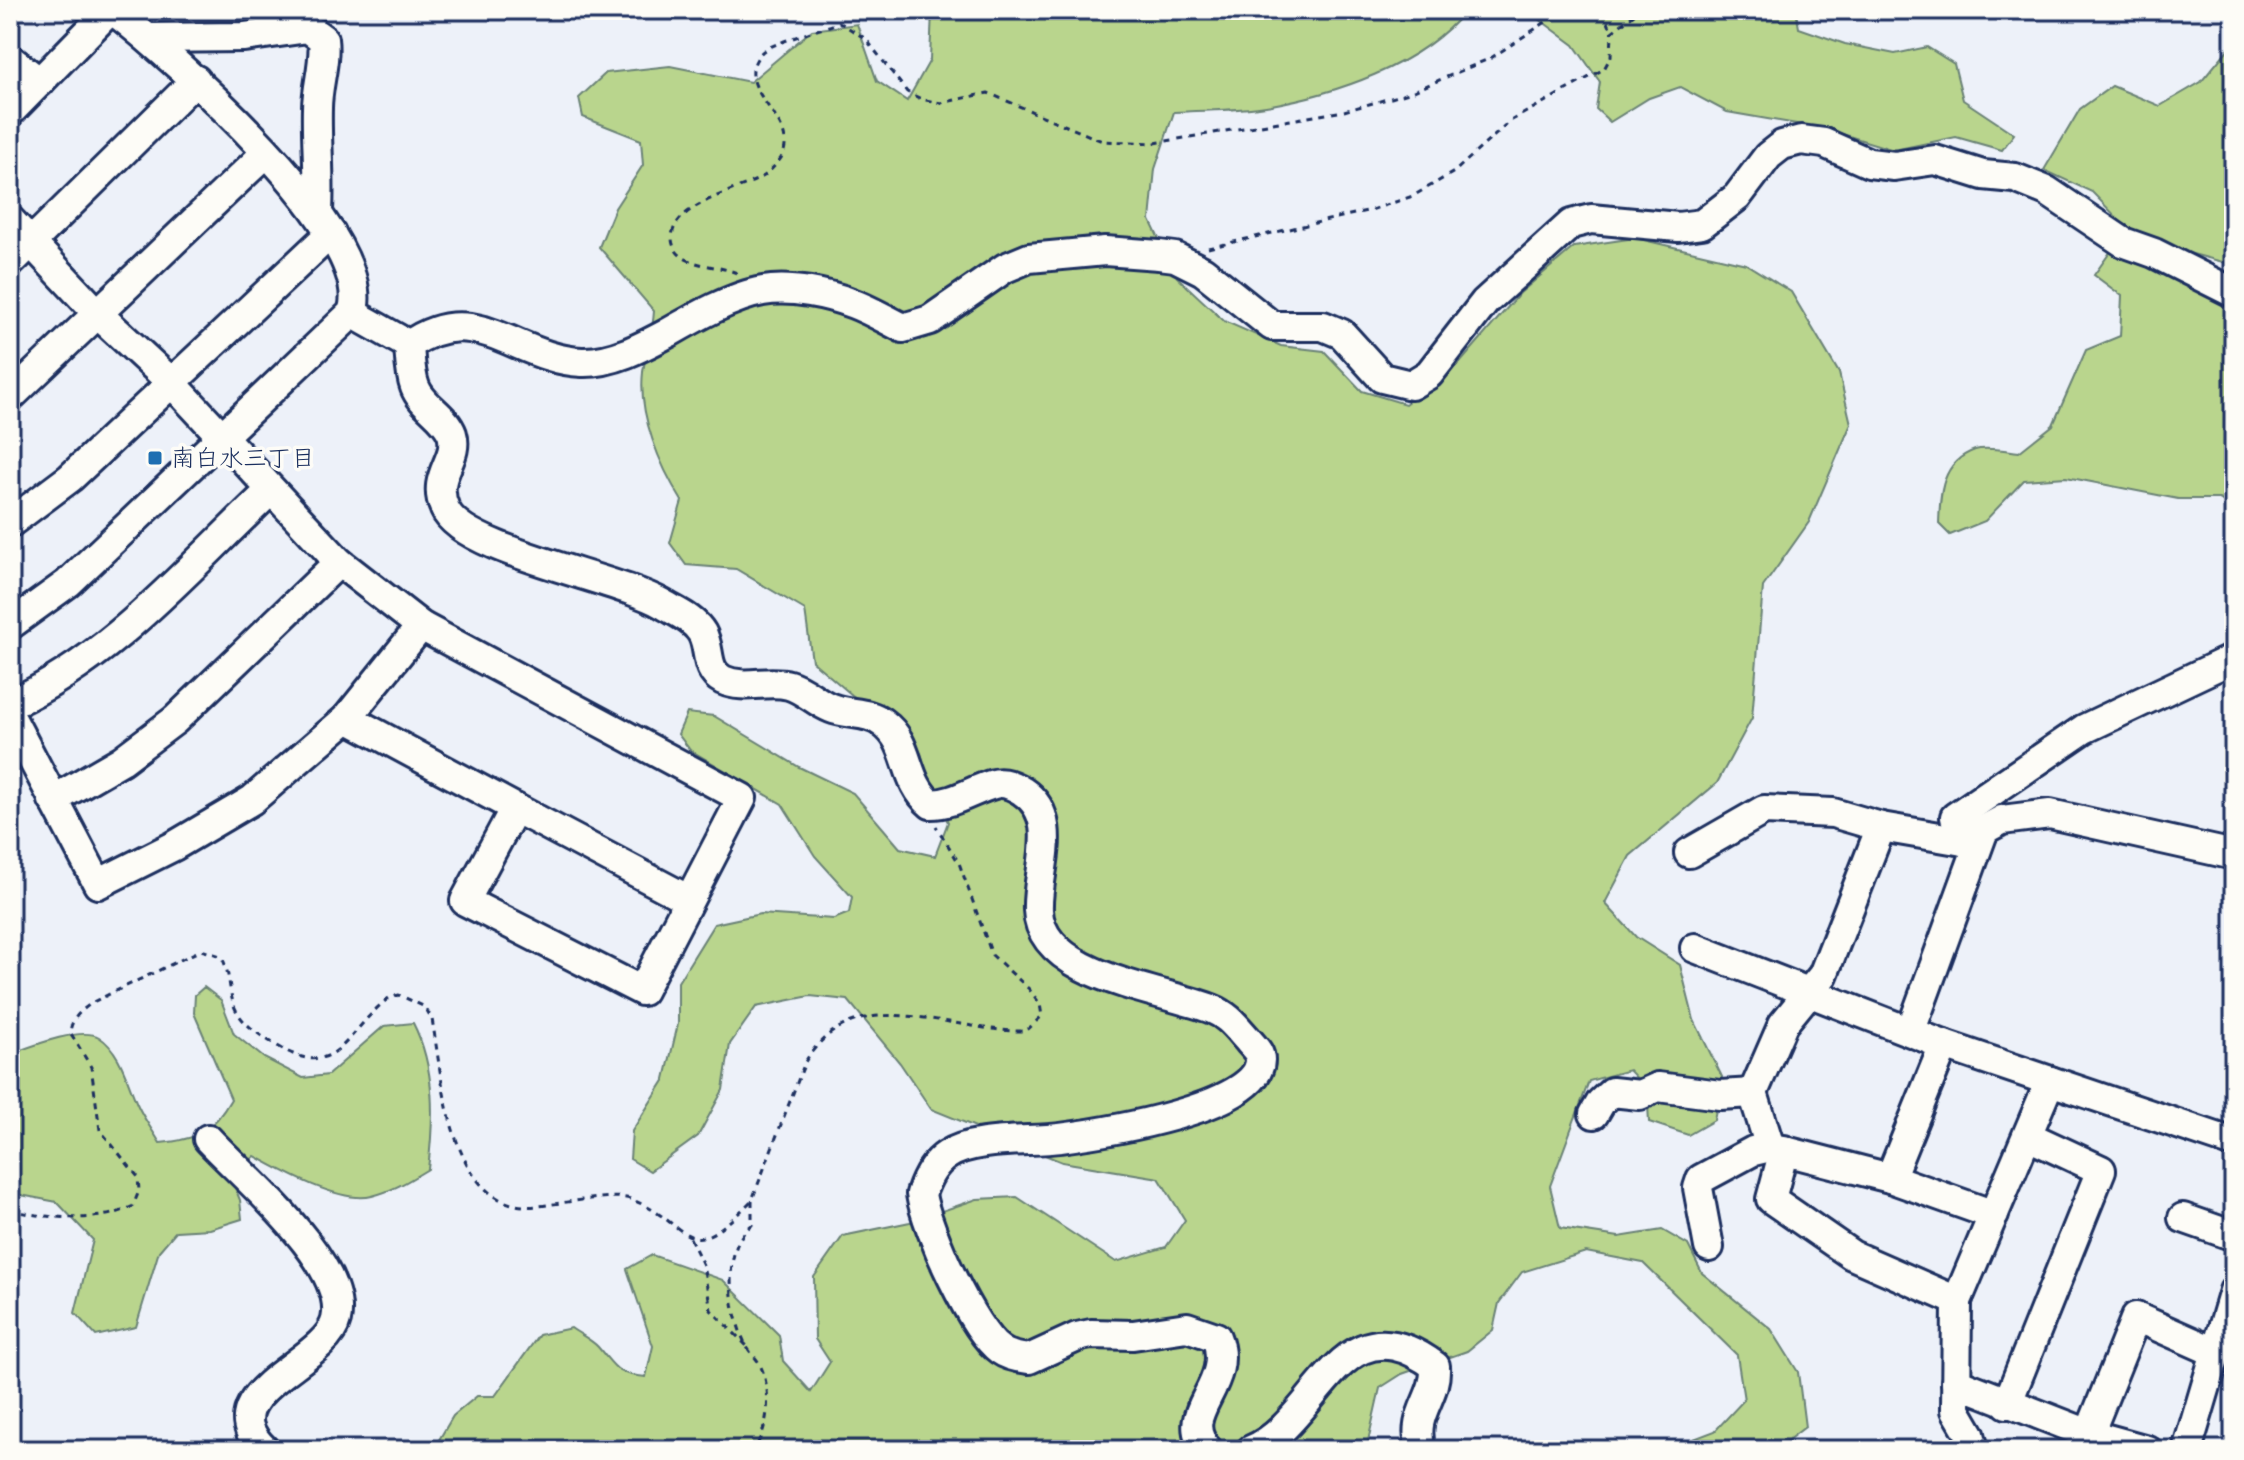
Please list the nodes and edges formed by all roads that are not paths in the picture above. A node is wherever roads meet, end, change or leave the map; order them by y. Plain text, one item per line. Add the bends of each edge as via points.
1 (112, 10) edge
2 (217, 22) edge
3 (148, 38) junction
4 (10, 59) edge
5 (196, 80) junction
6 (40, 82) junction
7 (10, 112) edge
8 (266, 153) junction
9 (10, 220) edge
10 (325, 221) junction
11 (32, 242) junction
12 (10, 263) edge
13 (2234, 293) edge
14 (352, 313) junction
15 (99, 315) junction
16 (409, 345) junction
17 (171, 382) junction
18 (10, 397) edge
19 (221, 438) junction
20 (271, 490) junction
21 (10, 523) edge
22 (339, 562) junction
23 (10, 625) edge
24 (421, 626) junction
25 (2234, 658) edge
26 (10, 704) edge
27 (10, 716) edge
28 (347, 718) junction
29 (53, 800) junction
30 (515, 808) junction
31 (1881, 827) junction
32 (1973, 835) junction
33 (1689, 853) dead end
34 (2234, 855) edge
35 (689, 900) junction
36 (1695, 948) dead end
37 (1811, 992) junction
38 (1911, 1030) junction
39 (1944, 1045) junction
40 (2050, 1081) junction
41 (1753, 1093) junction
42 (1594, 1114) dead end
43 (2028, 1136) junction
44 (208, 1139) dead end
45 (2234, 1143) edge
46 (1777, 1149) junction
47 (1890, 1178) junction
48 (1994, 1215) junction
49 (2183, 1218) dead end
50 (2234, 1236) edge
51 (1709, 1247) dead end
52 (2234, 1291) edge
53 (1957, 1301) junction
54 (2215, 1352) junction
55 (1956, 1382) junction
56 (2007, 1404) junction
57 (2089, 1434) junction
58 (265, 1450) edge
59 (1208, 1450) edge
60 (1251, 1450) edge
61 (1421, 1450) edge
62 (1974, 1450) edge
63 (2147, 1450) edge
64 (2187, 1450) edge

1 - 3 street
1 - 6 street
2 - 3 street
2 - 10 street via 244,37 308,28 323,39 317,112
3 - 5 street
4 - 6 street
5 - 8 street
5 - 11 street
6 - 7 street
8 - 10 street
8 - 15 street
9 - 11 street
10 - 14 street via 358,298
10 - 17 street
11 - 12 street
11 - 15 street
13 - 16 street via 2123,242 2059,199 2015,178 1983,175 1935,160 1894,166 1869,163 1824,143 1801,140 1768,156 1737,197 1702,224 1678,227 1591,219 1571,224 1485,302 1429,374 1411,385 1382,378 1342,334 1323,326 1272,326 1186,261 1105,251 1029,258 1005,268 930,320 903,328 815,293 763,291 700,315 642,347 598,361 578,362 467,325 427,332
14 - 16 street
14 - 19 street
15 - 17 street
15 - 18 street
16 - 59 street via 415,387 451,433 453,446 440,495 454,524 484,542 655,599 701,631 708,663 725,681 789,685 836,710 881,721 900,744 914,788 931,804 997,783 1027,794 1042,815 1046,832 1038,902 1044,936 1069,957 1126,985 1213,1009 1259,1052 1255,1075 1227,1097 1122,1128 969,1145 934,1167 921,1194 974,1321 1001,1352 1029,1359 1077,1337 1187,1327 1216,1337 1223,1364 1196,1425 1199,1441
17 - 19 street
17 - 21 street via 70,478
19 - 20 street
19 - 23 street via 68,583
20 - 22 street
20 - 26 street via 104,647 68,674
22 - 24 street
22 - 29 street via 175,720 122,760
24 - 28 street
24 - 35 street via 742,798
25 - 32 street via 2084,729 2007,781 1955,817
27 - 29 street
28 - 29 street via 252,800 98,884
28 - 30 street
30 - 35 street
30 - 35 street via 465,901 642,991
31 - 32 street
31 - 33 street via 1833,813 1764,810
31 - 37 street via 1823,975
32 - 34 street via 2002,820 2050,814
32 - 38 street
36 - 37 street
37 - 38 street
37 - 41 street via 1783,1024
38 - 39 street
39 - 40 street
39 - 47 street
40 - 43 street
40 - 45 street
41 - 42 street via 1720,1095 1658,1087 1640,1095 1612,1092
41 - 46 street
43 - 48 street
43 - 56 street via 2101,1170
44 - 58 street via 317,1253 337,1310 329,1334 268,1386 250,1409 253,1439
46 - 47 street
46 - 51 street via 1753,1151 1701,1179 1698,1188
46 - 53 street via 1771,1199 1852,1255
47 - 48 street
48 - 53 street
49 - 50 street
52 - 54 street
53 - 55 street
54 - 57 street via 2136,1317
54 - 64 street
55 - 56 street
55 - 62 street via 1956,1410
56 - 57 street
57 - 63 street
60 - 61 street via 1277,1434 1336,1365 1356,1351 1379,1345 1413,1352 1435,1366 1417,1425

